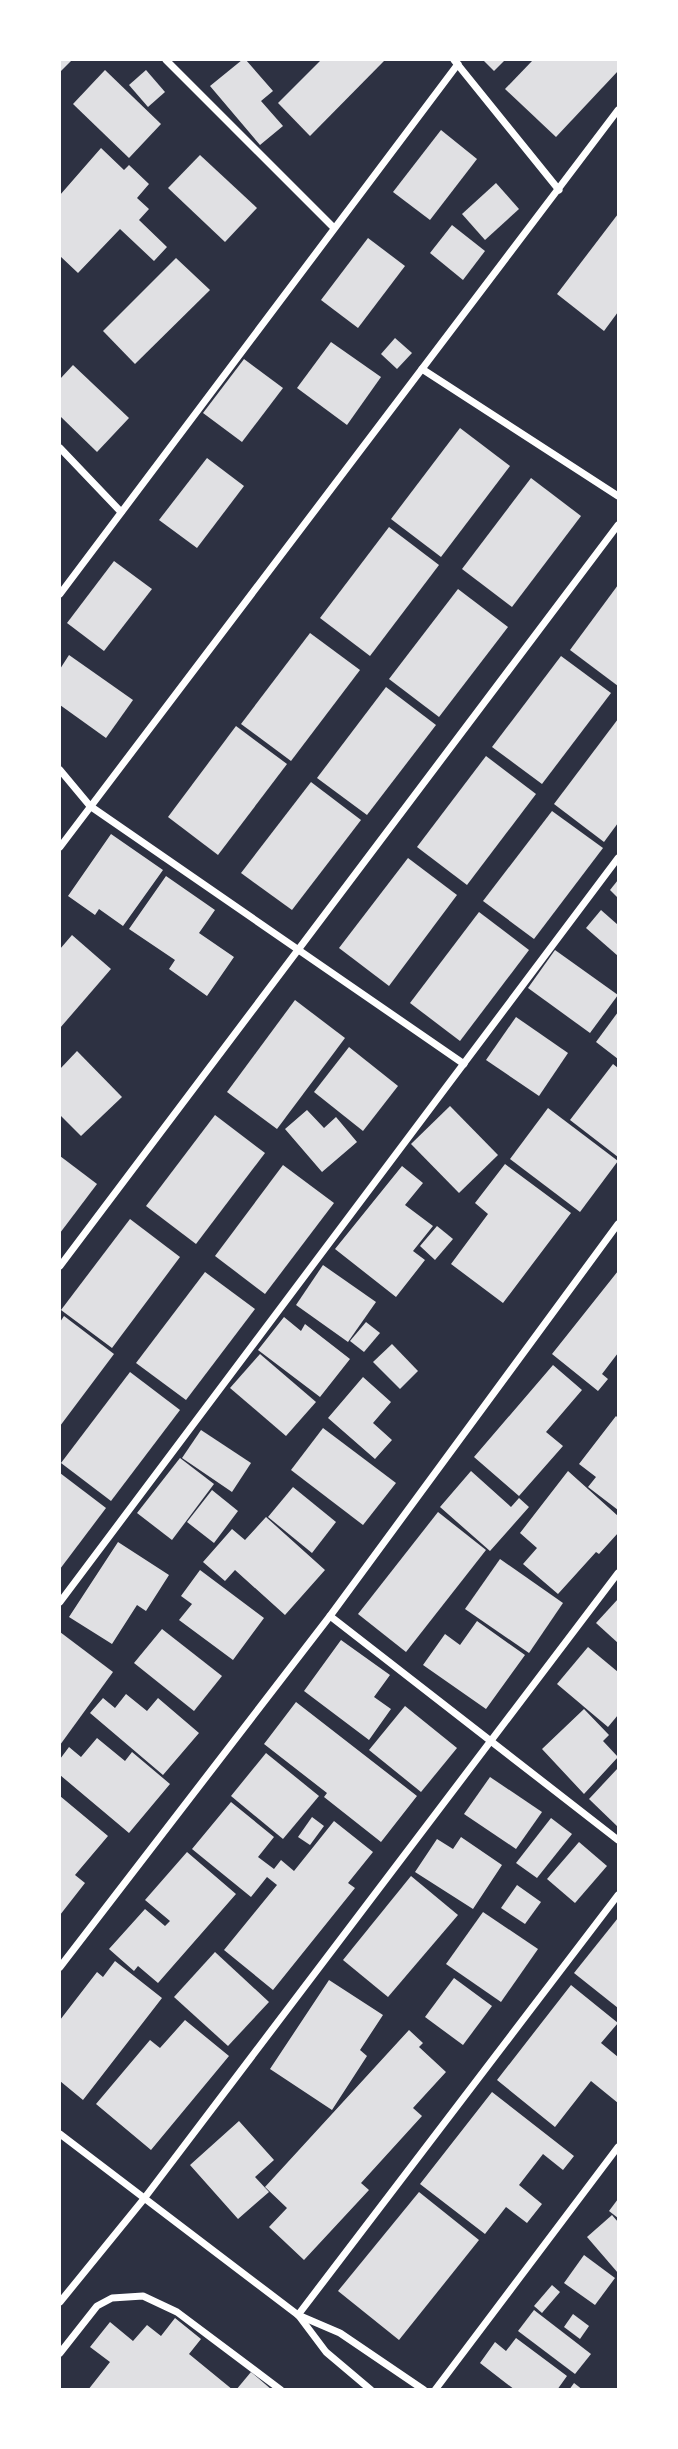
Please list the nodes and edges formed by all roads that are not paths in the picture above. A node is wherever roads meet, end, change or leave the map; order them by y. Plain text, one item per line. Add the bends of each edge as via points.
1 (166, 60) edge
2 (456, 62) edge
3 (618, 110) edge
4 (559, 190) junction
5 (334, 228) junction
6 (422, 369) junction
7 (60, 448) edge
8 (618, 496) edge
9 (121, 512) junction
10 (618, 525) edge
11 (60, 594) edge
12 (60, 770) edge
13 (90, 806) junction
14 (60, 848) edge
15 (618, 859) edge
16 (296, 949) junction
17 (464, 1064) junction
18 (618, 1224) edge
19 (60, 1266) edge
20 (618, 1573) edge
21 (60, 1602) edge
22 (330, 1616) junction
23 (494, 1740) junction
24 (618, 1840) edge
25 (618, 1895) edge
26 (60, 1967) edge
27 (60, 2134) edge
28 (618, 2147) edge
29 (143, 2200) junction
30 (60, 2302) edge
31 (298, 2315) junction
32 (60, 2353) edge
33 (281, 2389) edge
34 (371, 2389) edge
35 (424, 2389) edge
36 (435, 2389) edge

1 - 5 street
2 - 4 street
2 - 5 street
3 - 4 street
4 - 6 street
5 - 9 street
6 - 8 street
6 - 13 street
7 - 9 street
9 - 11 street
10 - 16 street
12 - 13 street
13 - 14 street
13 - 16 street
15 - 17 street
16 - 17 street
16 - 19 street
17 - 21 street
18 - 22 street
20 - 23 street
22 - 23 street
22 - 26 street
23 - 24 street
23 - 29 street
25 - 31 street
27 - 29 street
28 - 36 street
29 - 30 street
29 - 31 street
31 - 34 street via 326,2352
31 - 35 street via 340,2333
32 - 33 street via 97,2306 119,2296 144,2296 177,2312

